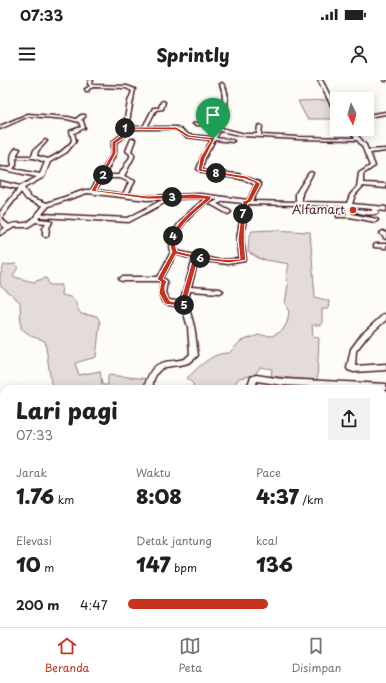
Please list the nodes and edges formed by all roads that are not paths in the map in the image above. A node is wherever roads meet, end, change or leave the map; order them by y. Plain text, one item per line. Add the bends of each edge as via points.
1 (91, 80) edge
2 (320, 80) edge
3 (222, 84) dead end
4 (92, 86) junction
5 (87, 91) dead end
6 (330, 99) edge
7 (163, 102) dead end
8 (386, 113) edge
9 (374, 115) edge
10 (82, 116) dead end
11 (76, 121) junction
12 (195, 124) dead end
13 (220, 124) junction
14 (260, 126) dead end
15 (0, 128) edge
16 (125, 128) junction
17 (144, 128) junction
18 (219, 130) junction
19 (259, 135) junction
20 (356, 136) edge
21 (213, 139) junction
22 (358, 139) junction
23 (134, 140) dead end
24 (45, 141) dead end
25 (232, 141) dead end
26 (18, 149) dead end
27 (386, 150) edge
28 (367, 152) junction
29 (14, 157) junction
30 (34, 157) junction
31 (48, 161) junction
32 (0, 168) edge
33 (11, 169) junction
34 (311, 173) dead end
35 (42, 176) junction
36 (103, 176) junction
37 (121, 178) junction
38 (0, 183) edge
39 (360, 184) junction
40 (386, 186) edge
41 (21, 188) junction
42 (93, 191) junction
43 (125, 196) junction
44 (170, 197) junction
45 (209, 198) junction
46 (222, 200) junction
47 (247, 202) junction
48 (299, 204) junction
49 (349, 205) junction
50 (47, 206) junction
51 (386, 209) edge
52 (228, 212) dead end
53 (355, 212) junction
54 (339, 216) dead end
55 (0, 217) edge
56 (36, 218) junction
57 (375, 220) dead end
58 (10, 228) junction
59 (0, 233) edge
60 (46, 235) dead end
61 (376, 246) dead end
62 (386, 246) edge
63 (174, 252) junction
64 (196, 257) junction
65 (122, 279) dead end
66 (160, 279) junction
67 (187, 289) junction
68 (220, 291) dead end
69 (185, 305) junction
70 (386, 316) edge
71 (386, 367) edge
72 (148, 385) edge
73 (252, 385) edge
74 (344, 385) edge

1 - 4 street
2 - 6 street
3 - 13 street via 225,104
4 - 5 street
4 - 16 street via 134,89
7 - 17 street via 161,109 155,109
8 - 9 street
10 - 11 street
11 - 15 street via 28,115
11 - 31 street via 81,121 83,128 72,132 73,143 60,156
12 - 13 street
13 - 18 street
14 - 19 street
16 - 17 street
16 - 36 street via 122,137 114,142 114,153
17 - 21 street via 176,128 188,136
18 - 19 street
18 - 21 street
19 - 22 street
20 - 22 street
21 - 25 street
21 - 47 street via 200,170 254,181 258,185
22 - 28 street
23 - 37 street via 128,152 132,157
24 - 30 street
26 - 29 street
27 - 28 street
28 - 39 street via 373,166 361,173
29 - 30 street
29 - 33 street
30 - 31 street
31 - 35 street
32 - 33 street
33 - 35 street
34 - 48 street via 299,193
35 - 41 street
36 - 37 street
36 - 42 street
37 - 43 street via 132,181
38 - 41 street
39 - 40 street
39 - 49 street
41 - 50 street via 28,198
41 - 55 street
42 - 43 street
42 - 50 street via 79,193
43 - 44 street
44 - 45 street
44 - 56 street via 130,220
45 - 46 street
45 - 63 street via 176,231 172,246
46 - 47 street
46 - 52 street via 212,204
47 - 48 street
47 - 64 street via 240,239 243,260 229,262
48 - 49 street
49 - 53 street
49 - 53 street via 347,208
50 - 56 street
51 - 53 street via 375,207 374,213
53 - 54 street
53 - 57 street
55 - 58 street
56 - 58 street via 28,225
56 - 60 street via 48,222
58 - 59 street
61 - 62 street
63 - 64 street
63 - 66 street
64 - 67 street
65 - 66 street
66 - 69 street via 164,281 162,293 168,302
67 - 68 street
67 - 69 street
69 - 72 street via 191,327 194,355 187,362 156,368
70 - 71 street via 364,336 353,351 351,368
73 - 74 street via 256,378

